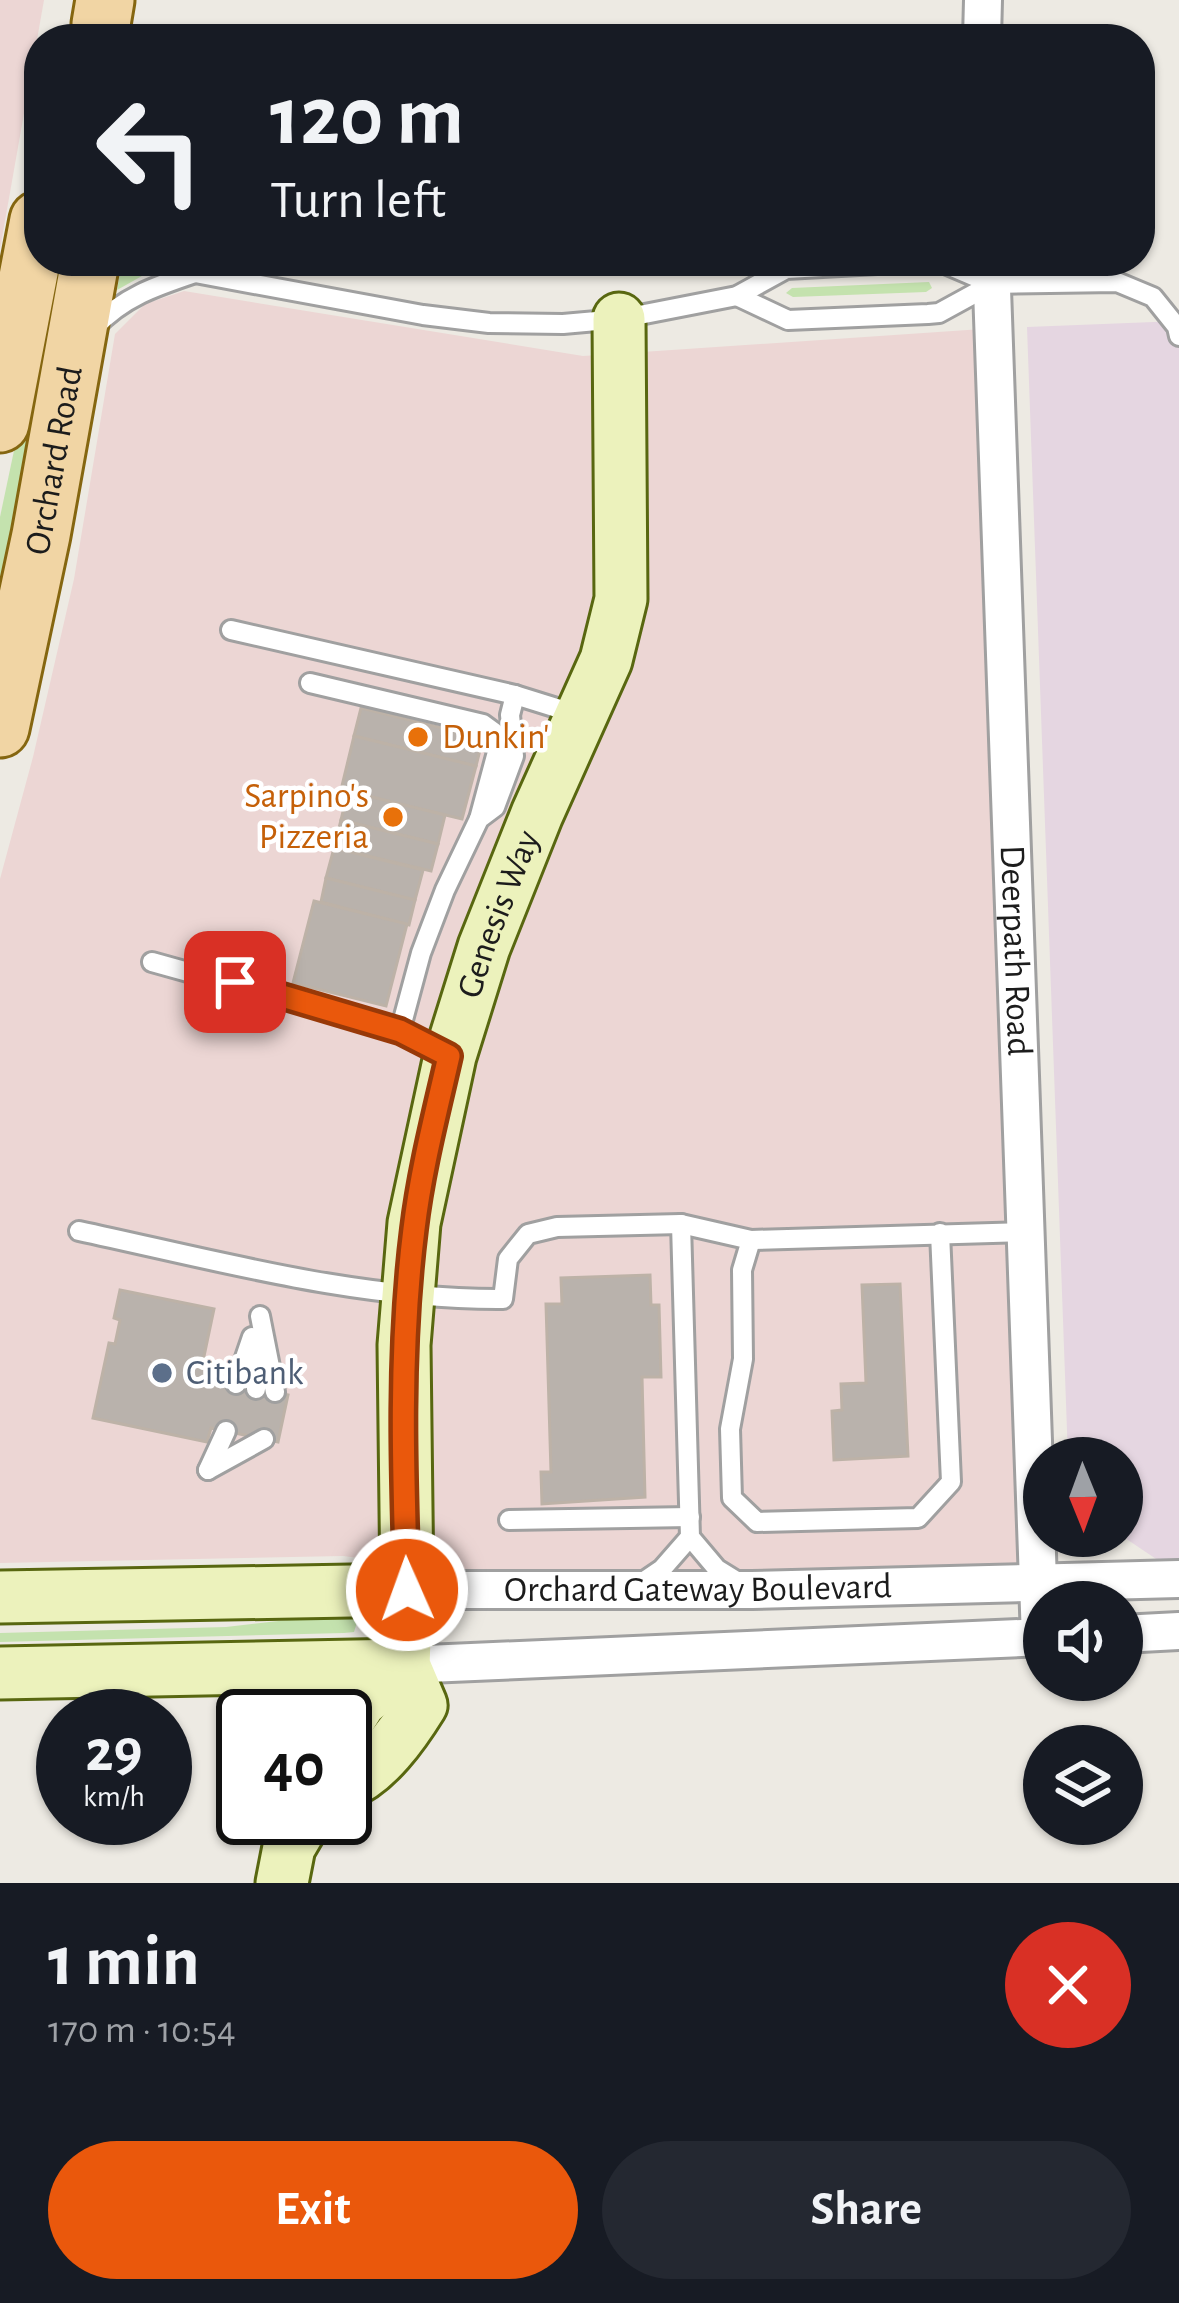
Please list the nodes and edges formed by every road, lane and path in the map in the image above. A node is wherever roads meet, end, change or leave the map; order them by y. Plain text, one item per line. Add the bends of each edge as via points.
1 (28, 276) edge
2 (87, 276) edge
3 (186, 276) edge
4 (211, 276) edge
5 (773, 276) edge
6 (988, 276) edge
7 (992, 276) edge
8 (1034, 276) edge
9 (737, 296) junction
10 (619, 319) junction
11 (1179, 336) edge
12 (75, 349) junction
13 (0, 423) edge
14 (231, 630) dead end
15 (310, 683) dead end
16 (515, 695) junction
17 (581, 716) junction
18 (0, 728) edge
19 (479, 819) junction
20 (152, 962) dead end
21 (400, 1031) junction
22 (449, 1056) junction
23 (681, 1224) junction
24 (79, 1231) dead end
25 (1026, 1232) junction
26 (940, 1233) junction
27 (751, 1240) junction
28 (407, 1296) junction
29 (260, 1316) joint
30 (226, 1431) dead end
31 (255, 1437) dead end
32 (509, 1520) dead end
33 (690, 1527) junction
34 (1179, 1579) edge
35 (1040, 1581) edge
36 (1110, 1581) edge
37 (1023, 1583) edge
38 (407, 1590) junction
39 (752, 1590) junction
40 (628, 1592) junction
41 (0, 1597) edge
42 (1179, 1631) edge
43 (1143, 1633) edge
44 (1023, 1638) edge
45 (404, 1665) junction
46 (0, 1672) edge
47 (372, 1692) edge
48 (372, 1765) edge
49 (290, 1845) edge
50 (282, 1883) edge

1 - 13 main road, Orchard Road
2 - 12 main road, Orchard Road
3 - 12 lane via 112,308
4 - 10 lane via 489,323
5 - 9 lane
6 - 9 lane via 939,314 788,320
7 - 25 street, Deerpath Road
8 - 11 lane via 1117,282 1153,297
9 - 10 lane
10 - 17 street, Genesis Way via 621,599
12 - 18 main road, Orchard Road
14 - 16 lane
15 - 19 lane via 494,732 497,752
16 - 17 lane
16 - 19 lane via 514,756 495,807
17 - 22 street, Genesis Way via 484,946
19 - 21 lane via 437,911
20 - 21 lane
21 - 22 lane
22 - 28 street, Genesis Way
23 - 27 lane
23 - 28 lane via 528,1234 508,1259 503,1299
23 - 33 lane
24 - 28 lane
25 - 26 lane
25 - 35 street, Deerpath Road
26 - 27 lane
26 - 27 lane via 951,1482 918,1518 757,1522 732,1498 730,1430
28 - 38 street, Genesis Way
29 - 29 lane via 256,1388
30 - 31 lane via 208,1469
32 - 33 lane
33 - 39 lane via 717,1569
33 - 40 lane via 662,1569
34 - 36 street, Orchard Gateway Boulevard
37 - 39 street, Orchard Gateway Boulevard
38 - 40 street, Orchard Gateway Boulevard
38 - 41 street, Orchard Gateway Boulevard
38 - 45 street, Genesis Way
39 - 40 street, Orchard Gateway Boulevard
42 - 43 street
44 - 45 street, Orchard Gateway Boulevard
45 - 46 street, Orchard Gateway Boulevard
45 - 47 street
45 - 48 street via 421,1705
49 - 50 street

